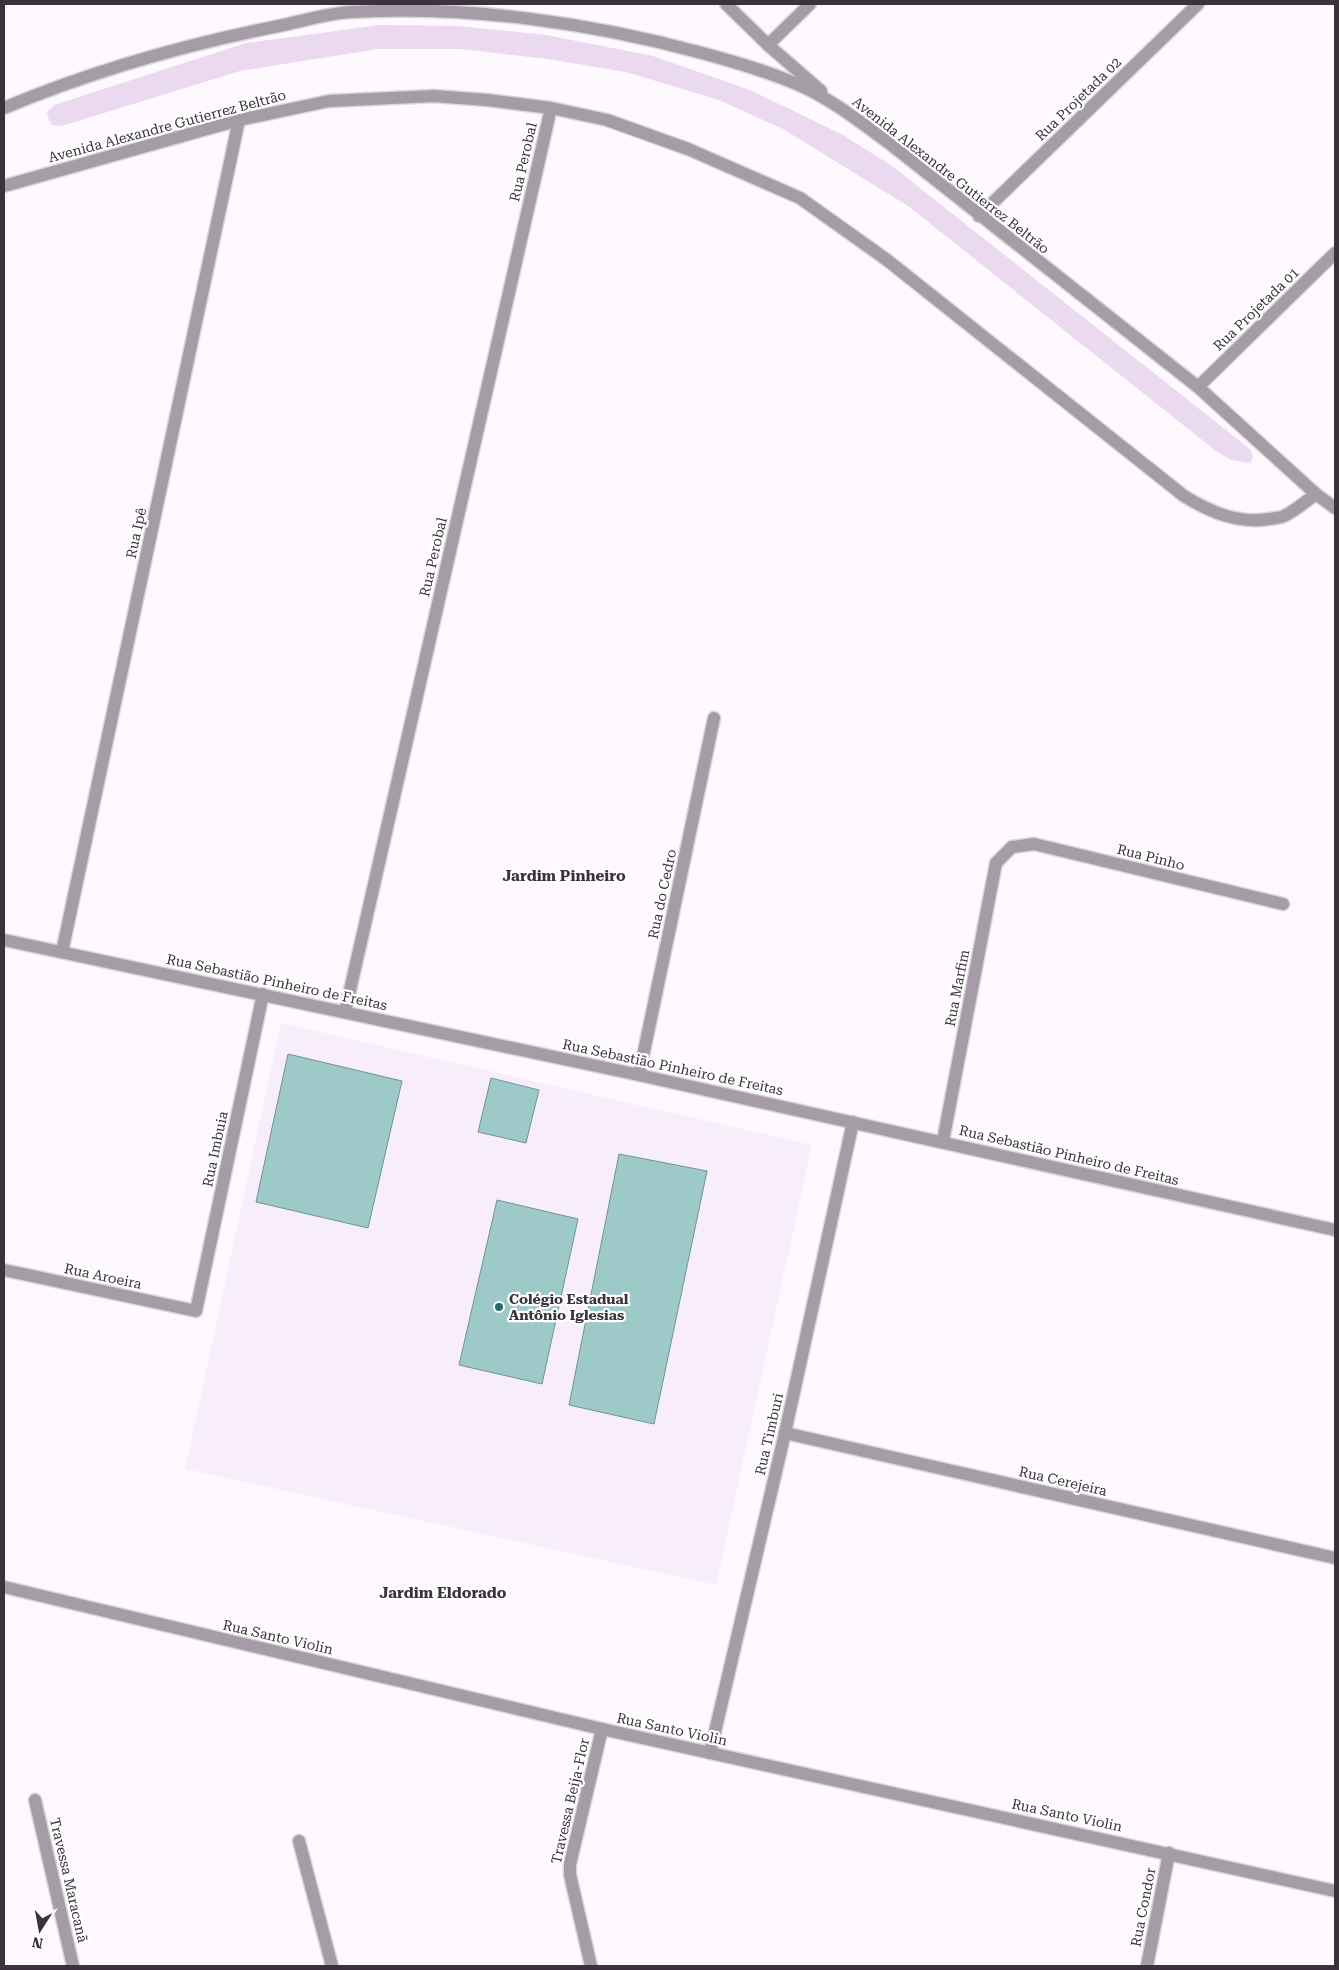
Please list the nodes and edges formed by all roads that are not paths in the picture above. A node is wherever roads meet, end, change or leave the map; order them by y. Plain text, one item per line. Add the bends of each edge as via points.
1 (726, 4) edge
2 (810, 4) edge
3 (1198, 4) edge
4 (347, 8) edge
5 (768, 45) junction
6 (4, 108) edge
7 (551, 108) junction
8 (844, 110) junction
9 (239, 120) junction
10 (4, 186) edge
11 (979, 216) junction
12 (1335, 253) edge
13 (1198, 388) junction
14 (1316, 494) junction
15 (1335, 508) edge
16 (714, 718) dead end
17 (1012, 846) joint
18 (1283, 904) dead end
19 (4, 940) edge
20 (62, 952) junction
21 (262, 994) junction
22 (345, 1012) junction
23 (640, 1075) junction
24 (853, 1122) junction
25 (943, 1142) junction
26 (1335, 1230) edge
27 (4, 1270) edge
28 (196, 1311) joint
29 (785, 1433) junction
30 (1335, 1558) edge
31 (4, 1587) edge
32 (602, 1729) junction
33 (710, 1753) junction
34 (35, 1800) dead end
35 (300, 1841) dead end
36 (1169, 1853) junction
37 (1335, 1891) edge
38 (73, 1966) edge
39 (332, 1966) edge
40 (591, 1966) edge
41 (1147, 1966) edge

1 - 5 street
2 - 5 street
3 - 11 street, Rua Projetada 02
4 - 6 street, Avenida Alexandre Gutierrez Beltrão via 115,68
4 - 8 street, Avenida Alexandre Gutierrez Beltrão via 450,11 557,23 663,43 760,69 801,86
5 - 8 street
7 - 9 street, Avenida Alexandre Gutierrez Beltrão via 434,96 329,101
7 - 14 street, Avenida Alexandre Gutierrez Beltrão via 607,120 688,148 800,198 888,260 1176,490 1203,508 1246,520 1265,520 1284,517
7 - 22 street, Rua Perobal
8 - 11 street, Avenida Alexandre Gutierrez Beltrão
9 - 10 street, Avenida Alexandre Gutierrez Beltrão
9 - 20 street, Rua Ipê
11 - 13 street, Avenida Alexandre Gutierrez Beltrão
12 - 13 street, Rua Projetada 01
13 - 14 street, Avenida Alexandre Gutierrez Beltrão
14 - 15 street, Avenida Alexandre Gutierrez Beltrão
16 - 23 street, Rua do Cedro
17 - 18 street, Rua Pinho via 1034,844
17 - 25 street, Rua Marfim via 996,863
19 - 20 street, Rua Sebastião Pinheiro de Freitas
20 - 21 street, Rua Sebastião Pinheiro de Freitas
21 - 22 street, Rua Sebastião Pinheiro de Freitas
21 - 28 street, Rua Imbuia
22 - 23 street, Rua Sebastião Pinheiro de Freitas
23 - 24 street, Rua Sebastião Pinheiro de Freitas
24 - 25 street, Rua Sebastião Pinheiro de Freitas
24 - 29 street, Rua Timburi
25 - 26 street, Rua Sebastião Pinheiro de Freitas
27 - 28 street, Rua Aroeira
29 - 30 street, Rua Cerejeira
29 - 33 street, Rua Timburi
31 - 32 street, Rua Santo Violin
32 - 33 street, Rua Santo Violin
32 - 40 street, Travessa Beija-Flor via 570,1864
33 - 36 street, Rua Santo Violin
34 - 38 street, Travessa Maracanã
35 - 39 street
36 - 37 street, Rua Santo Violin
36 - 41 street, Rua Condor

